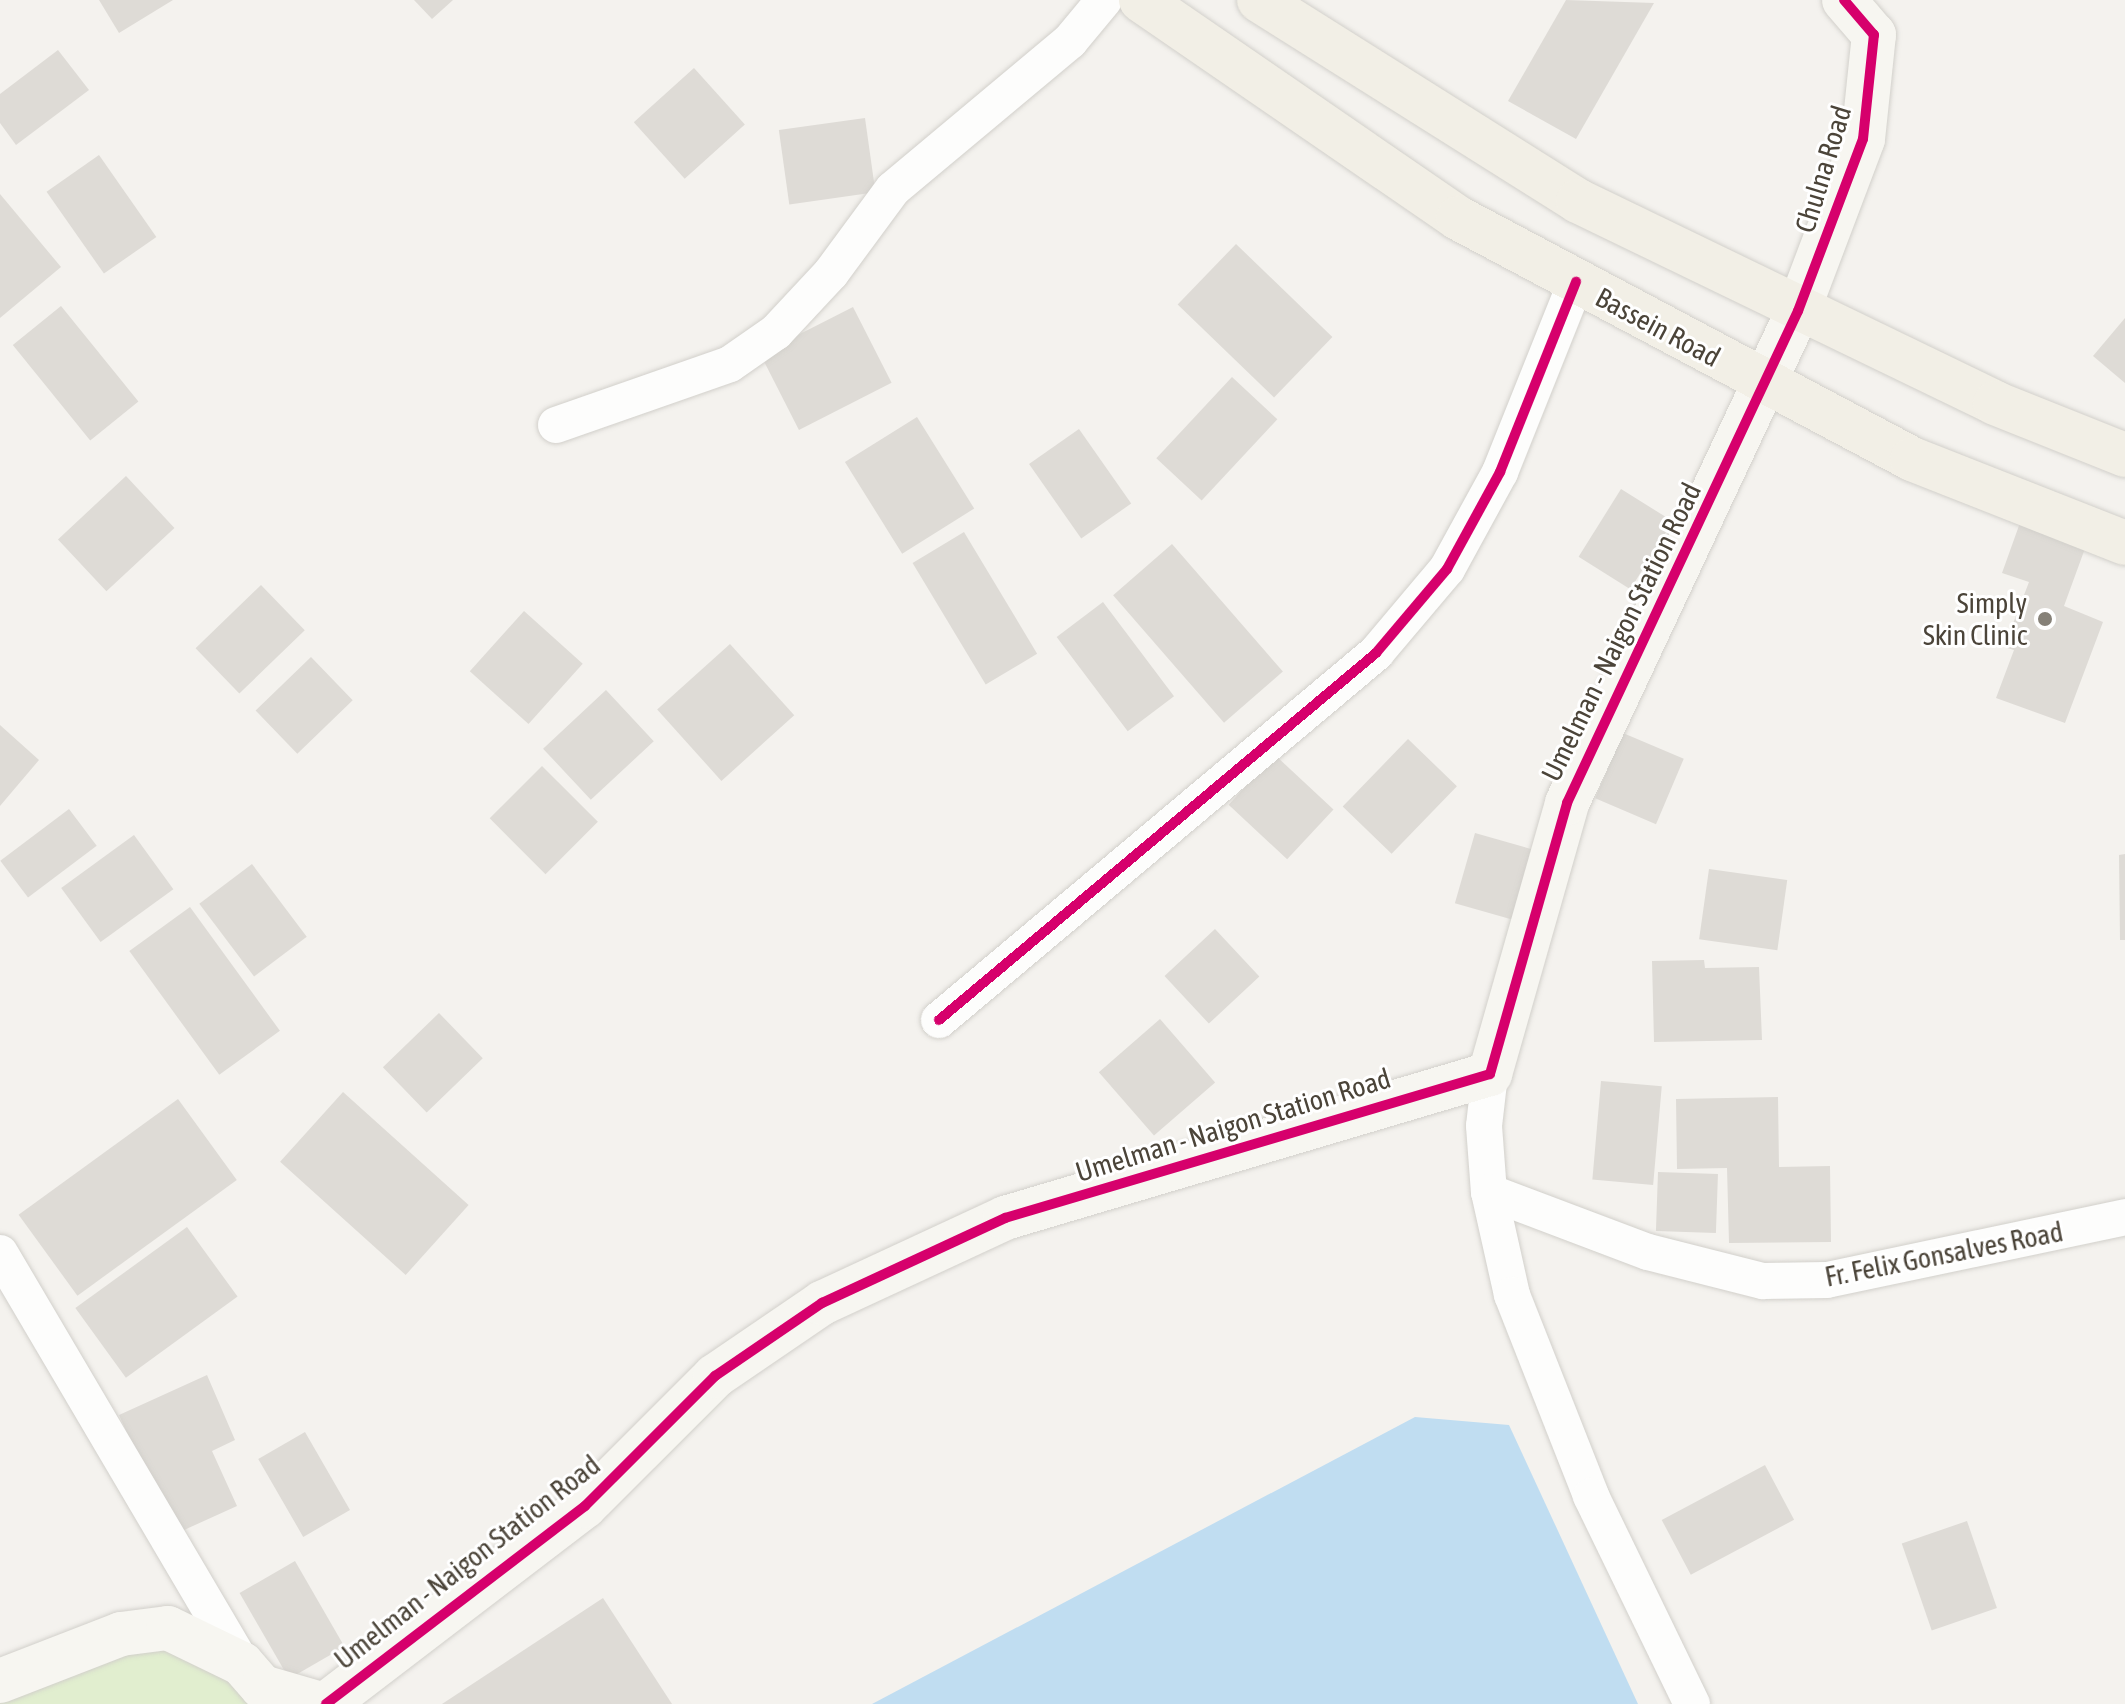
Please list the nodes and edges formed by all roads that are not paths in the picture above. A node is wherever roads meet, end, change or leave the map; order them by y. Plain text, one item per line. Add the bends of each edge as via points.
1 (1104, 0) edge
2 (1141, 0) edge
3 (1259, 0) edge
4 (1844, 0) edge
5 (1882, 18) edge
6 (1576, 282) junction
7 (1798, 311) junction
8 (1765, 385) junction
9 (556, 425) dead end
10 (2125, 455) edge
11 (2125, 543) edge
12 (939, 1020) dead end
13 (1490, 1074) junction
14 (1489, 1192) junction
15 (2125, 1217) edge
16 (0, 1253) edge
17 (242, 1664) junction
18 (0, 1681) edge
19 (323, 1704) edge
20 (1692, 1704) edge

1 - 9 street via 1070,41 893,189 831,273 776,332 730,364
2 - 6 main road, Bassein Road via 1458,218
3 - 7 main road via 1578,201
4 - 5 street, Chulna Road
5 - 7 street, Chulna Road via 1863,139
6 - 8 main road, Bassein Road
6 - 12 street via 1500,472 1447,569 1376,653
7 - 8 street, Umelman - Naigon Station Road
7 - 10 main road via 2039,423
8 - 11 main road, Bassein Road via 1912,459
8 - 13 street, Umelman - Naigon Station Road via 1567,803
13 - 14 street via 1484,1126
13 - 19 street, Umelman - Naigon Station Road via 1005,1218 822,1303 715,1376 585,1506
14 - 15 street, Fr. Felix Gonsalves Road via 1648,1252 1763,1281 1827,1280
14 - 20 street via 1512,1295 1563,1424
16 - 17 street
17 - 18 street, Umelman - Naigon Station Road via 168,1628 146,1626
17 - 19 street, Umelman - Naigon Station Road via 262,1687

